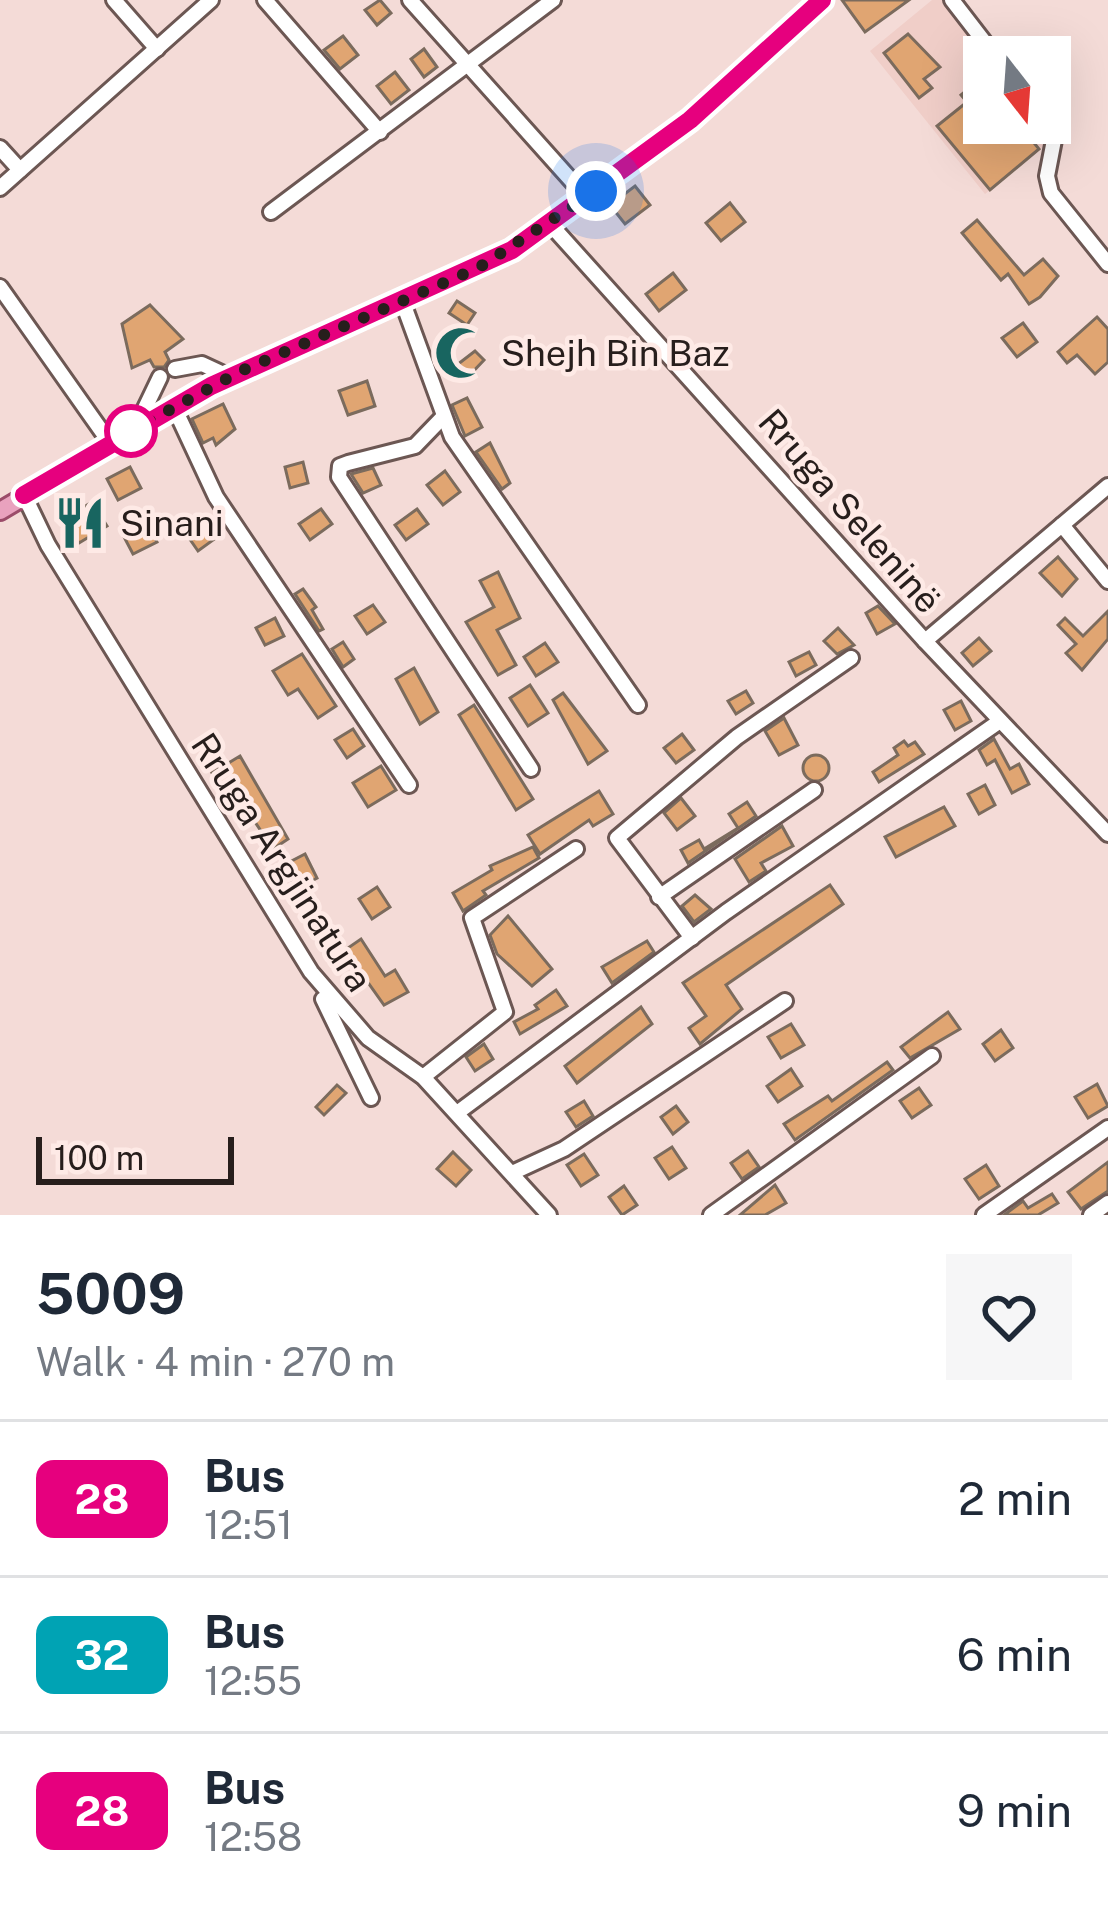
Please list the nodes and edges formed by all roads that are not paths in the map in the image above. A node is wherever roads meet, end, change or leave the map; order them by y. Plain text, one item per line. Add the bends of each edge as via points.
1 (114, 0) edge
2 (266, 0) edge
3 (410, 0) edge
4 (553, 0) edge
5 (822, 0) edge
6 (952, 0) edge
7 (207, 1) edge
8 (980, 36) edge
9 (157, 49) junction
10 (466, 64) junction
11 (380, 132) junction
12 (1053, 144) edge
13 (0, 148) edge
14 (20, 170) junction
15 (0, 188) edge
16 (586, 198) junction
17 (271, 212) dead end
18 (550, 224) junction
19 (1108, 264) edge
20 (0, 287) edge
21 (403, 303) junction
22 (230, 377) junction
23 (174, 407) junction
24 (442, 418) junction
25 (136, 429) junction
26 (110, 443) junction
27 (1108, 486) edge
28 (24, 495) junction
29 (0, 512) edge
30 (1062, 525) junction
31 (1108, 581) edge
32 (925, 641) junction
33 (851, 658) dead end
34 (638, 705) dead end
35 (1000, 721) junction
36 (531, 770) dead end
37 (409, 784) dead end
38 (814, 790) dead end
39 (1108, 835) edge
40 (576, 849) dead end
41 (659, 897) junction
42 (692, 938) junction
43 (310, 972) junction
44 (785, 1001) dead end
45 (932, 1056) dead end
46 (423, 1077) junction
47 (371, 1098) dead end
48 (457, 1113) junction
49 (1108, 1128) edge
50 (512, 1173) junction
51 (1108, 1203) edge
52 (549, 1215) edge
53 (711, 1215) edge
54 (984, 1215) edge
55 (1091, 1215) edge

1 - 9 street
2 - 11 street
3 - 10 street
4 - 10 street
5 - 16 main road via 712,102
6 - 8 street
7 - 9 street
9 - 14 street
10 - 11 street
10 - 16 street
11 - 17 street
12 - 19 street via 1051,193
13 - 14 street
14 - 15 street
16 - 18 main road
18 - 21 main road
18 - 32 street, Rruga Seleninë
20 - 26 street
21 - 22 main road
21 - 24 street
22 - 23 main road
22 - 25 street via 202,364 167,373
23 - 25 main road
23 - 37 street via 216,497
24 - 34 street
24 - 36 street via 415,446 340,466 338,477
25 - 26 main road
26 - 28 main road
27 - 30 street
28 - 29 main road
28 - 43 street, Rruga Argjinatura
30 - 31 street
30 - 32 street
32 - 35 street, Rruga Seleninë
33 - 41 street via 756,723 616,838
35 - 39 street, Rruga Seleninë
35 - 42 street
38 - 41 street
40 - 46 street via 472,918 505,1012
41 - 42 street
42 - 48 street
43 - 46 street, Rruga Argjinatura via 368,1038
43 - 47 street
44 - 50 street via 564,1149
45 - 53 street
46 - 48 street, Rruga Argjinatura
48 - 50 street, Rruga Argjinatura
49 - 54 street
50 - 52 street, Rruga Argjinatura
51 - 55 street

